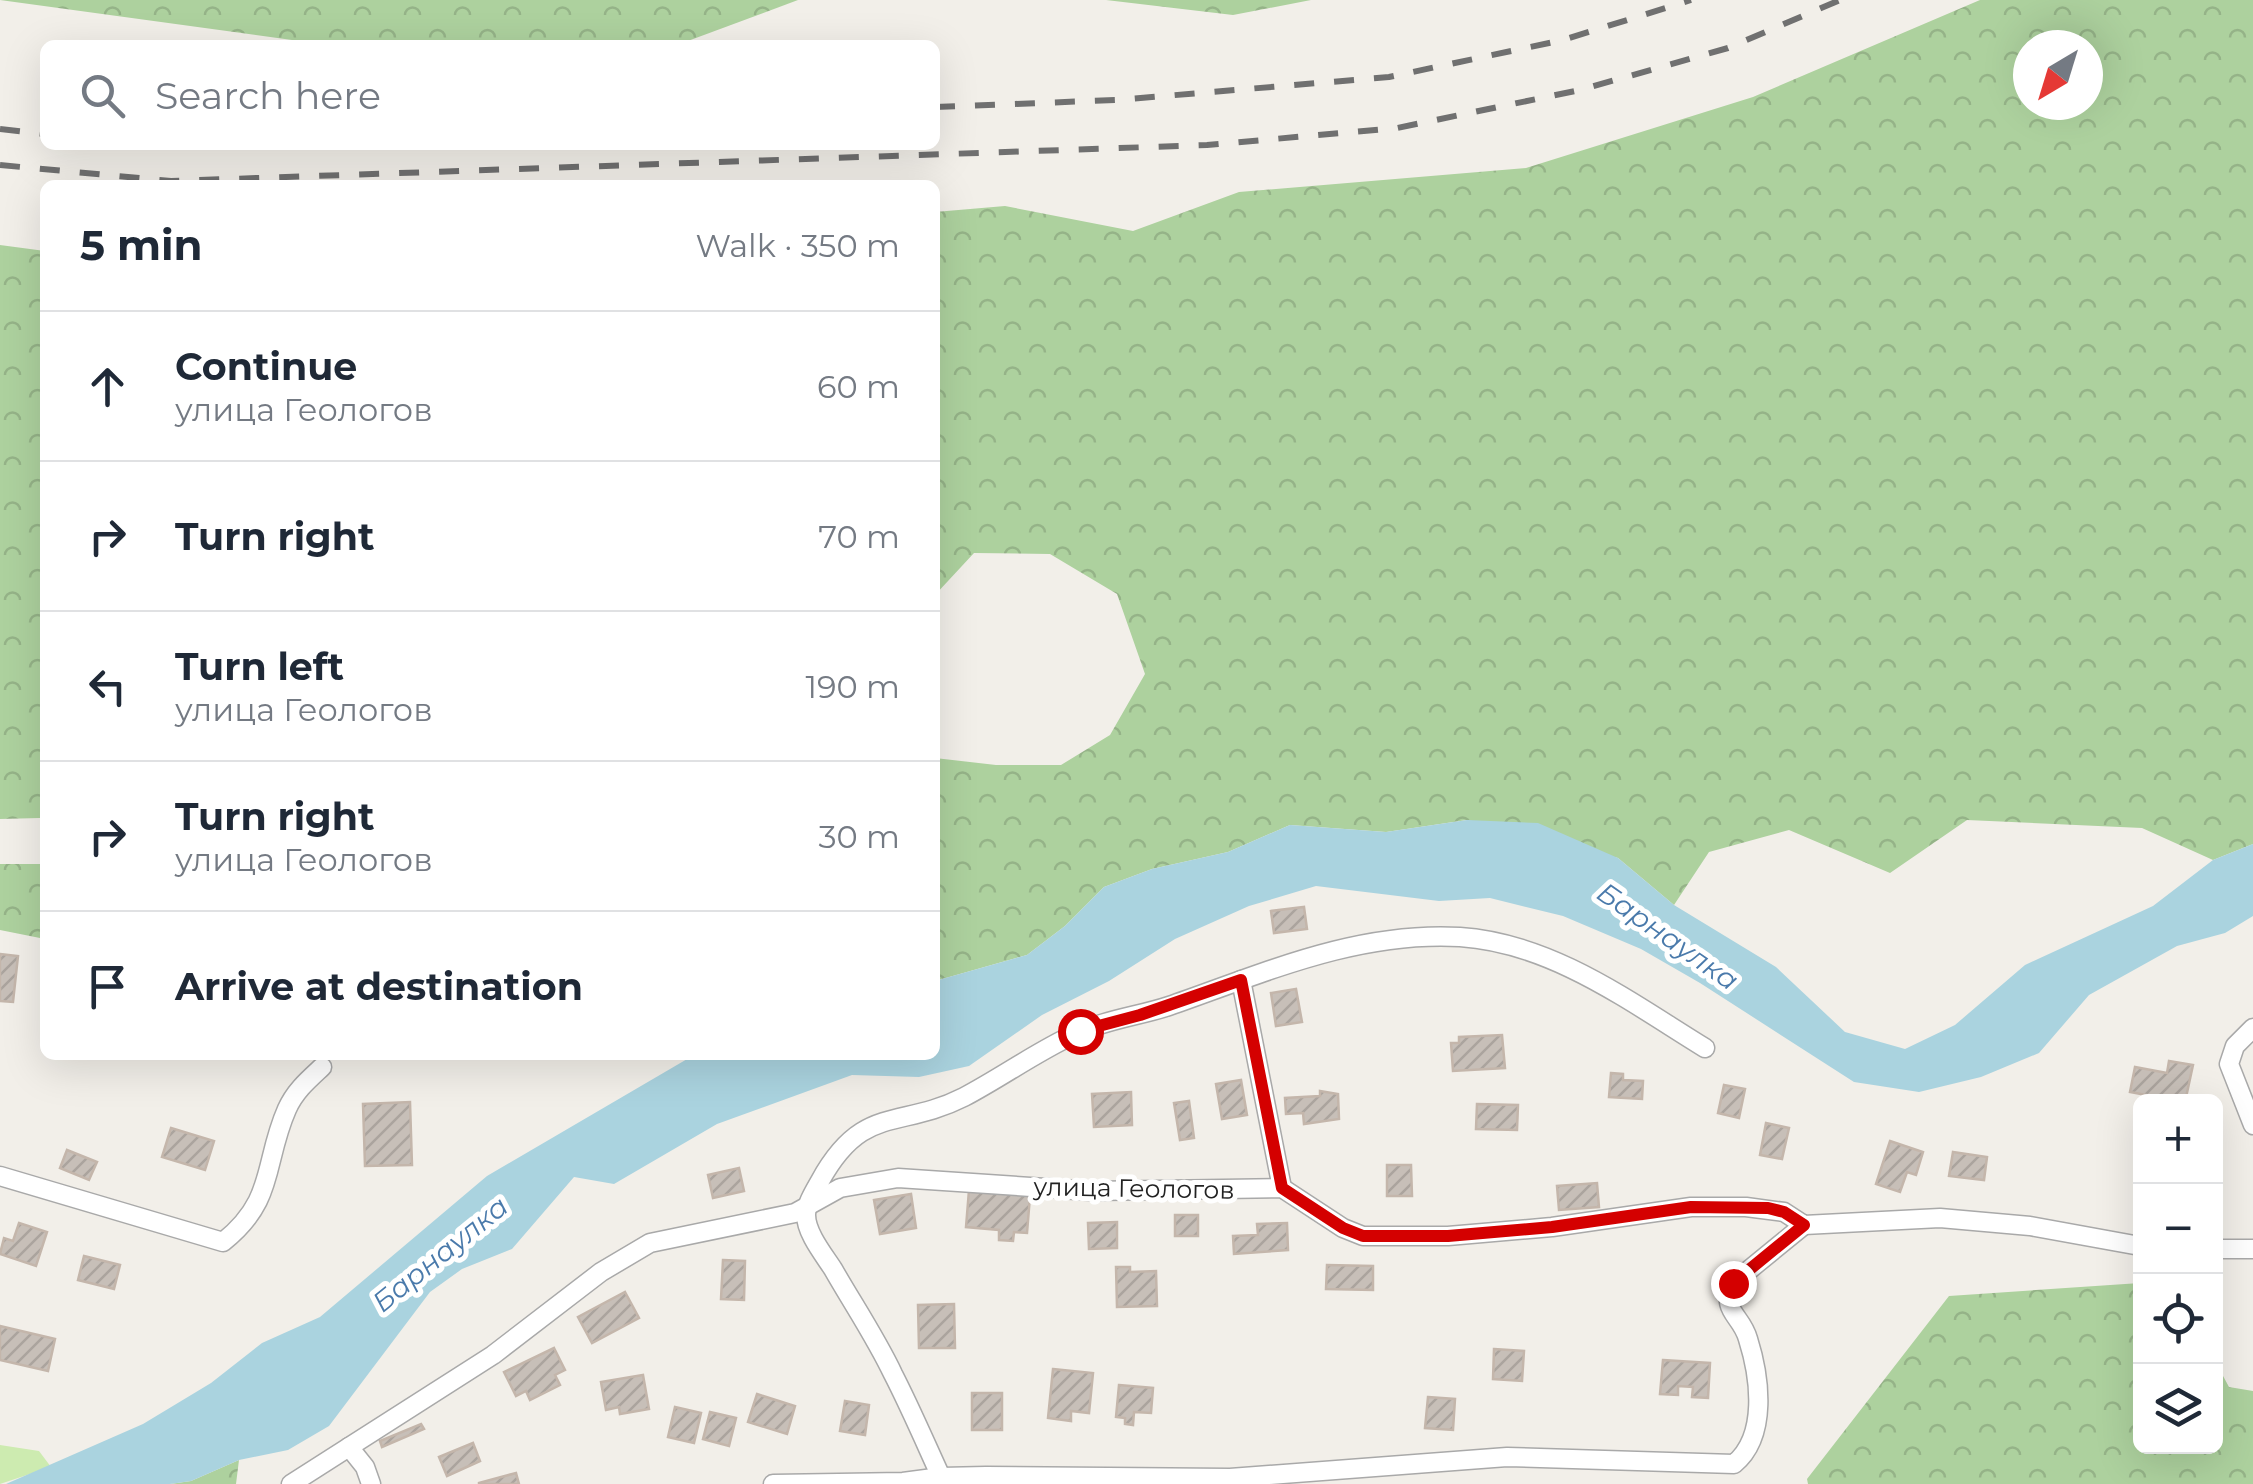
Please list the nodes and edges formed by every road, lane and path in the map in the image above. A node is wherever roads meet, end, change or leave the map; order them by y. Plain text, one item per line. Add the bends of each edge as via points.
1 (1241, 980) junction
2 (2253, 1028) edge
3 (1705, 1048) dead end
4 (322, 1067) dead end
5 (2253, 1125) edge
6 (0, 1176) edge
7 (1282, 1188) junction
8 (809, 1203) junction
9 (1804, 1225) junction
10 (2133, 1245) edge
11 (2223, 1249) edge
12 (2253, 1249) edge
13 (349, 1448) junction
14 (940, 1476) junction
15 (987, 1480) edge
16 (291, 1484) edge
17 (371, 1484) edge
18 (773, 1484) edge

1 - 3 street via 1319,954 1404,937 1480,940 1596,980
1 - 7 street
1 - 8 street via 1080,1031 960,1099 869,1126 832,1160
2 - 5 street via 2235,1046 2230,1064
4 - 6 street via 286,1110 265,1190 243,1226 223,1242
7 - 8 street, улица Геологов via 1091,1191 898,1178 840,1188
7 - 9 street via 1363,1236 1535,1229 1691,1207 1768,1208
8 - 13 street, улица Геологов via 795,1213 650,1243
8 - 14 street via 810,1229 892,1372
9 - 10 street via 1940,1218
9 - 15 street via 1727,1295 1748,1334 1757,1377 1752,1442 1734,1464 1508,1456 1230,1478
11 - 12 street
13 - 16 street, улица Геологов
13 - 17 street
14 - 15 street
14 - 18 street

